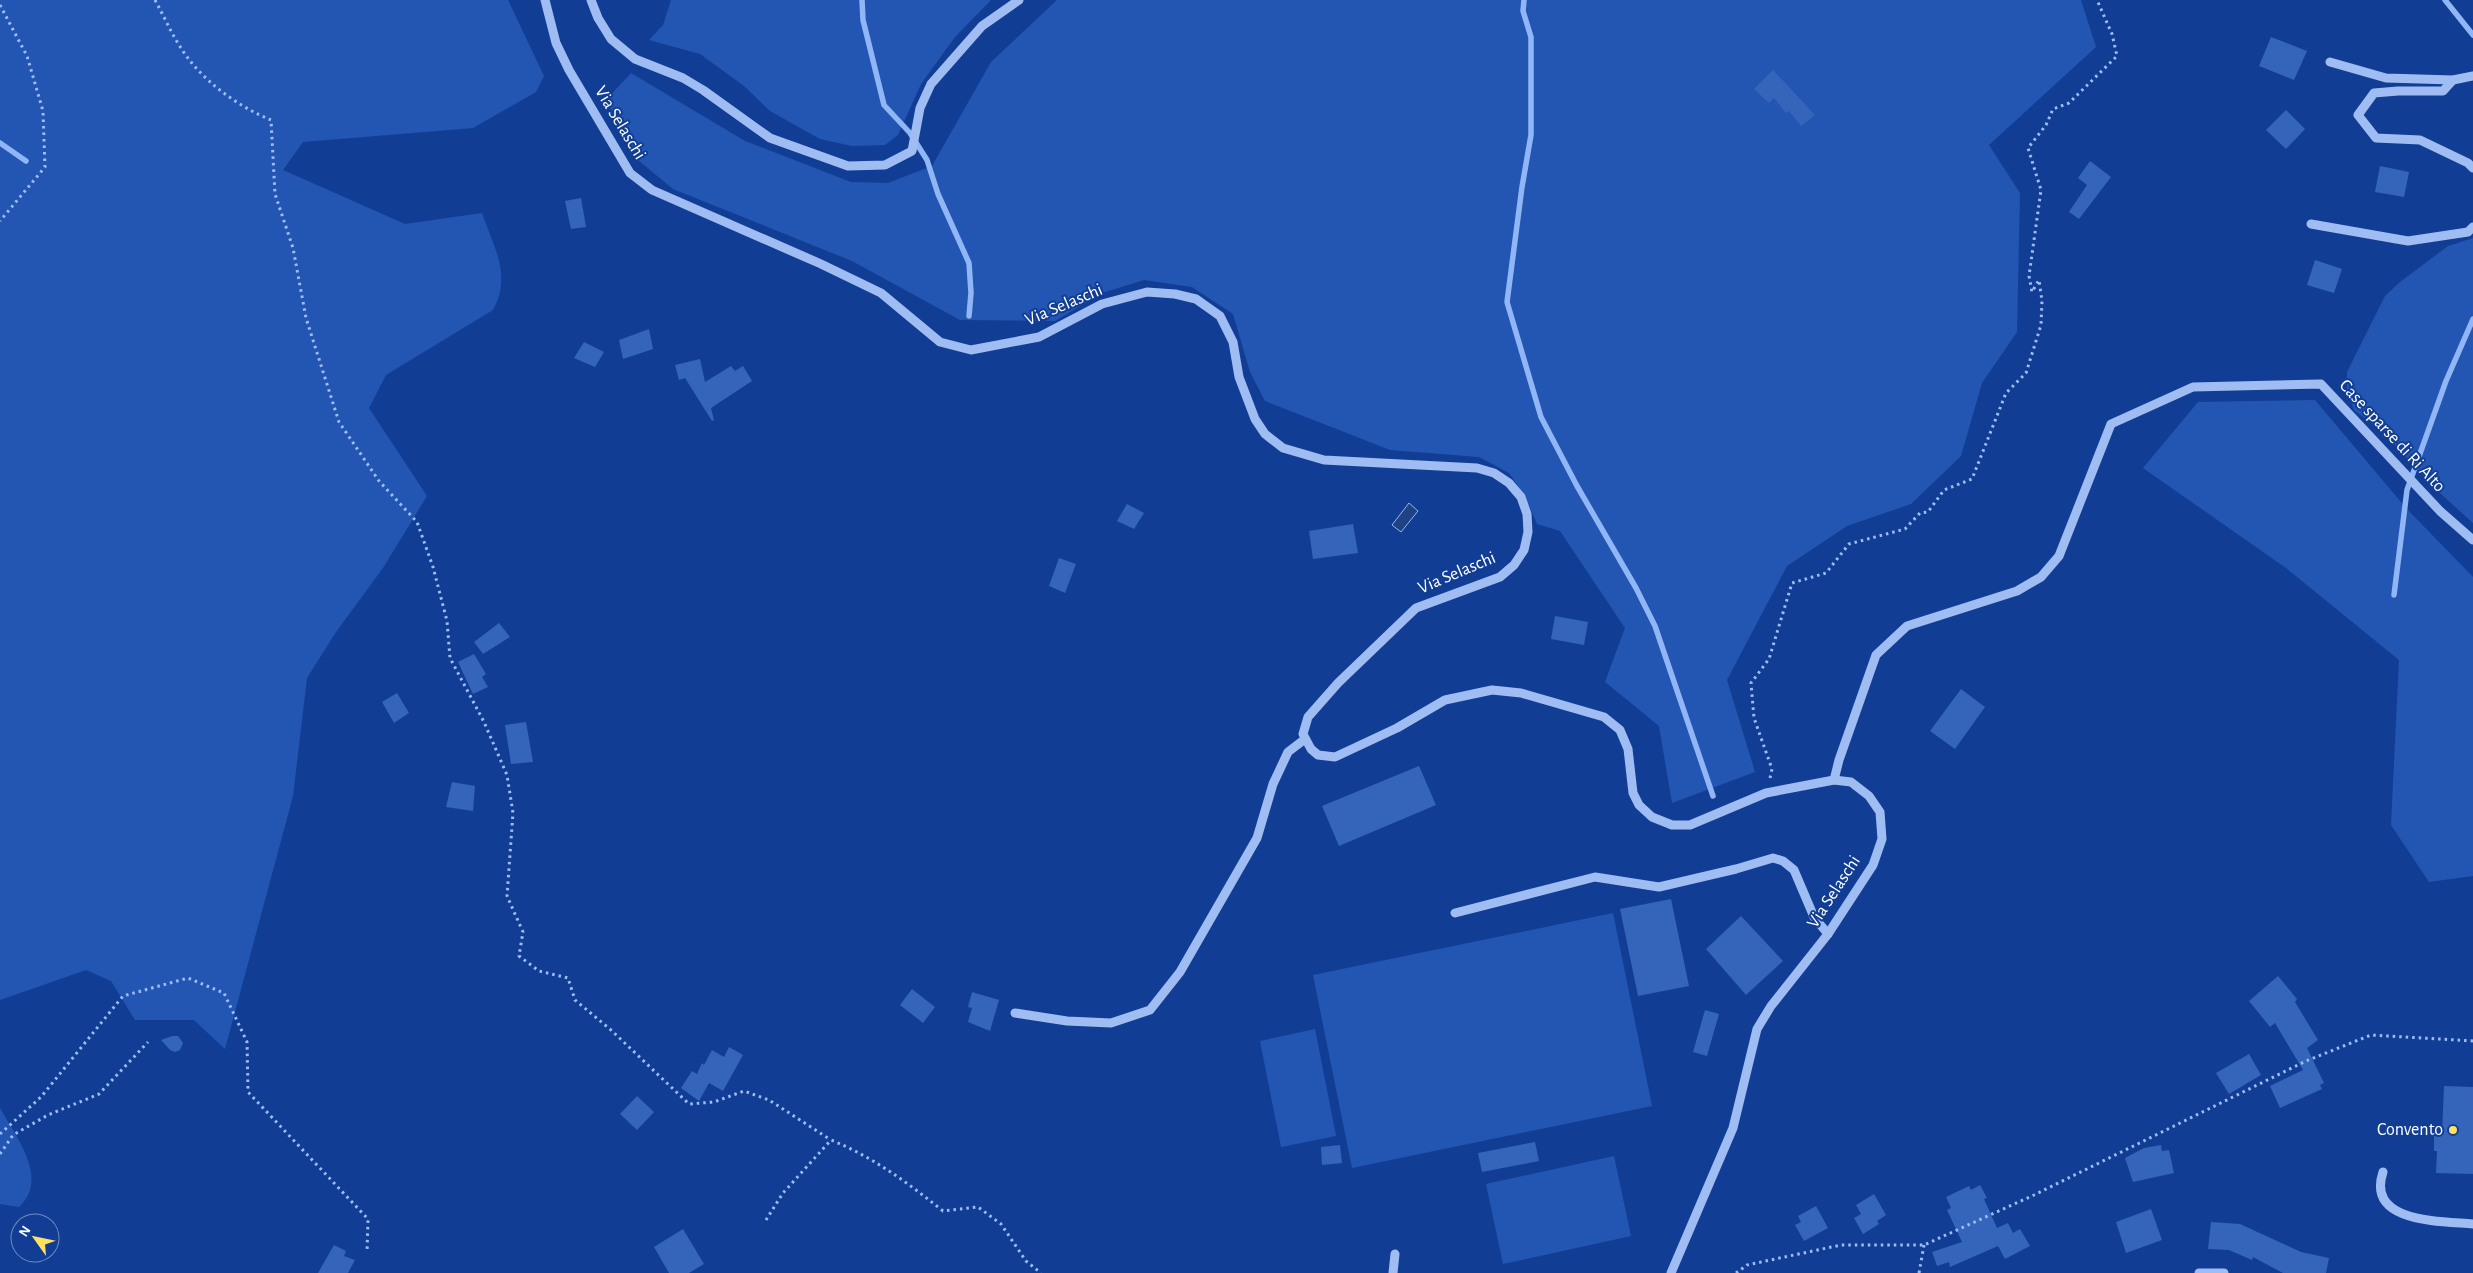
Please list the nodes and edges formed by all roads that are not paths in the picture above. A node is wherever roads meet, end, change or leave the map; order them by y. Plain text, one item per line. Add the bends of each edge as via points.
1 (546, 0) edge
2 (591, 0) edge
3 (1020, 0) edge
4 (2330, 62) dead end
5 (2473, 76) edge
6 (2453, 80) junction
7 (2473, 168) edge
8 (2311, 224) dead end
9 (2473, 227) edge
10 (2473, 540) edge
11 (1305, 739) junction
12 (1834, 780) junction
13 (1455, 913) dead end
14 (1828, 934) junction
15 (1015, 1013) dead end
16 (2383, 1172) dead end
17 (2473, 1224) edge
18 (1395, 1254) dead end
19 (1393, 1273) edge
20 (1671, 1273) edge
21 (2199, 1273) edge
22 (2224, 1273) edge

1 - 11 street, Via Selaschi via 556,43 630,173 652,190 881,293 940,342 971,350 1039,337 1102,304 1147,292 1196,299 1220,316 1233,342 1239,377 1254,419 1265,434 1284,448 1324,460 1477,468 1494,473 1509,483 1521,497 1527,514 1524,550 1514,565 1500,577 1416,608 1338,683 1308,717 1304,725
2 - 3 street via 611,40 635,59 703,90 770,138 848,166 886,165 912,151 920,108 931,84 982,26
4 - 6 street via 2386,78
5 - 6 street
6 - 7 street via 2443,91 2374,93 2358,115 2376,138 2420,140
8 - 9 street via 2408,241 2468,232
10 - 12 street, Case sparse di Ri Alto via 2440,511 2321,384 2193,387 2111,424 2059,556 2041,577 2017,591 1907,626 1876,654
11 - 12 street, Via Selaschi via 1318,755 1335,757 1397,728 1445,700 1492,690 1521,694 1604,717 1620,730 1628,749 1633,793 1639,805 1652,817 1672,825 1690,825 1766,793
11 - 15 street via 1288,752 1273,784 1257,838 1180,972 1150,1010 1111,1023
12 - 14 street, Via Selaschi via 1851,782 1869,796 1880,812 1882,839 1873,865
13 - 14 street via 1595,877 1659,887 1773,858 1783,860 1794,870 1814,917
14 - 20 street, Via Selaschi via 1771,1006 1757,1029 1733,1128
16 - 17 street via 2379,1192 2386,1204 2398,1212 2423,1220
18 - 19 street
21 - 22 street

